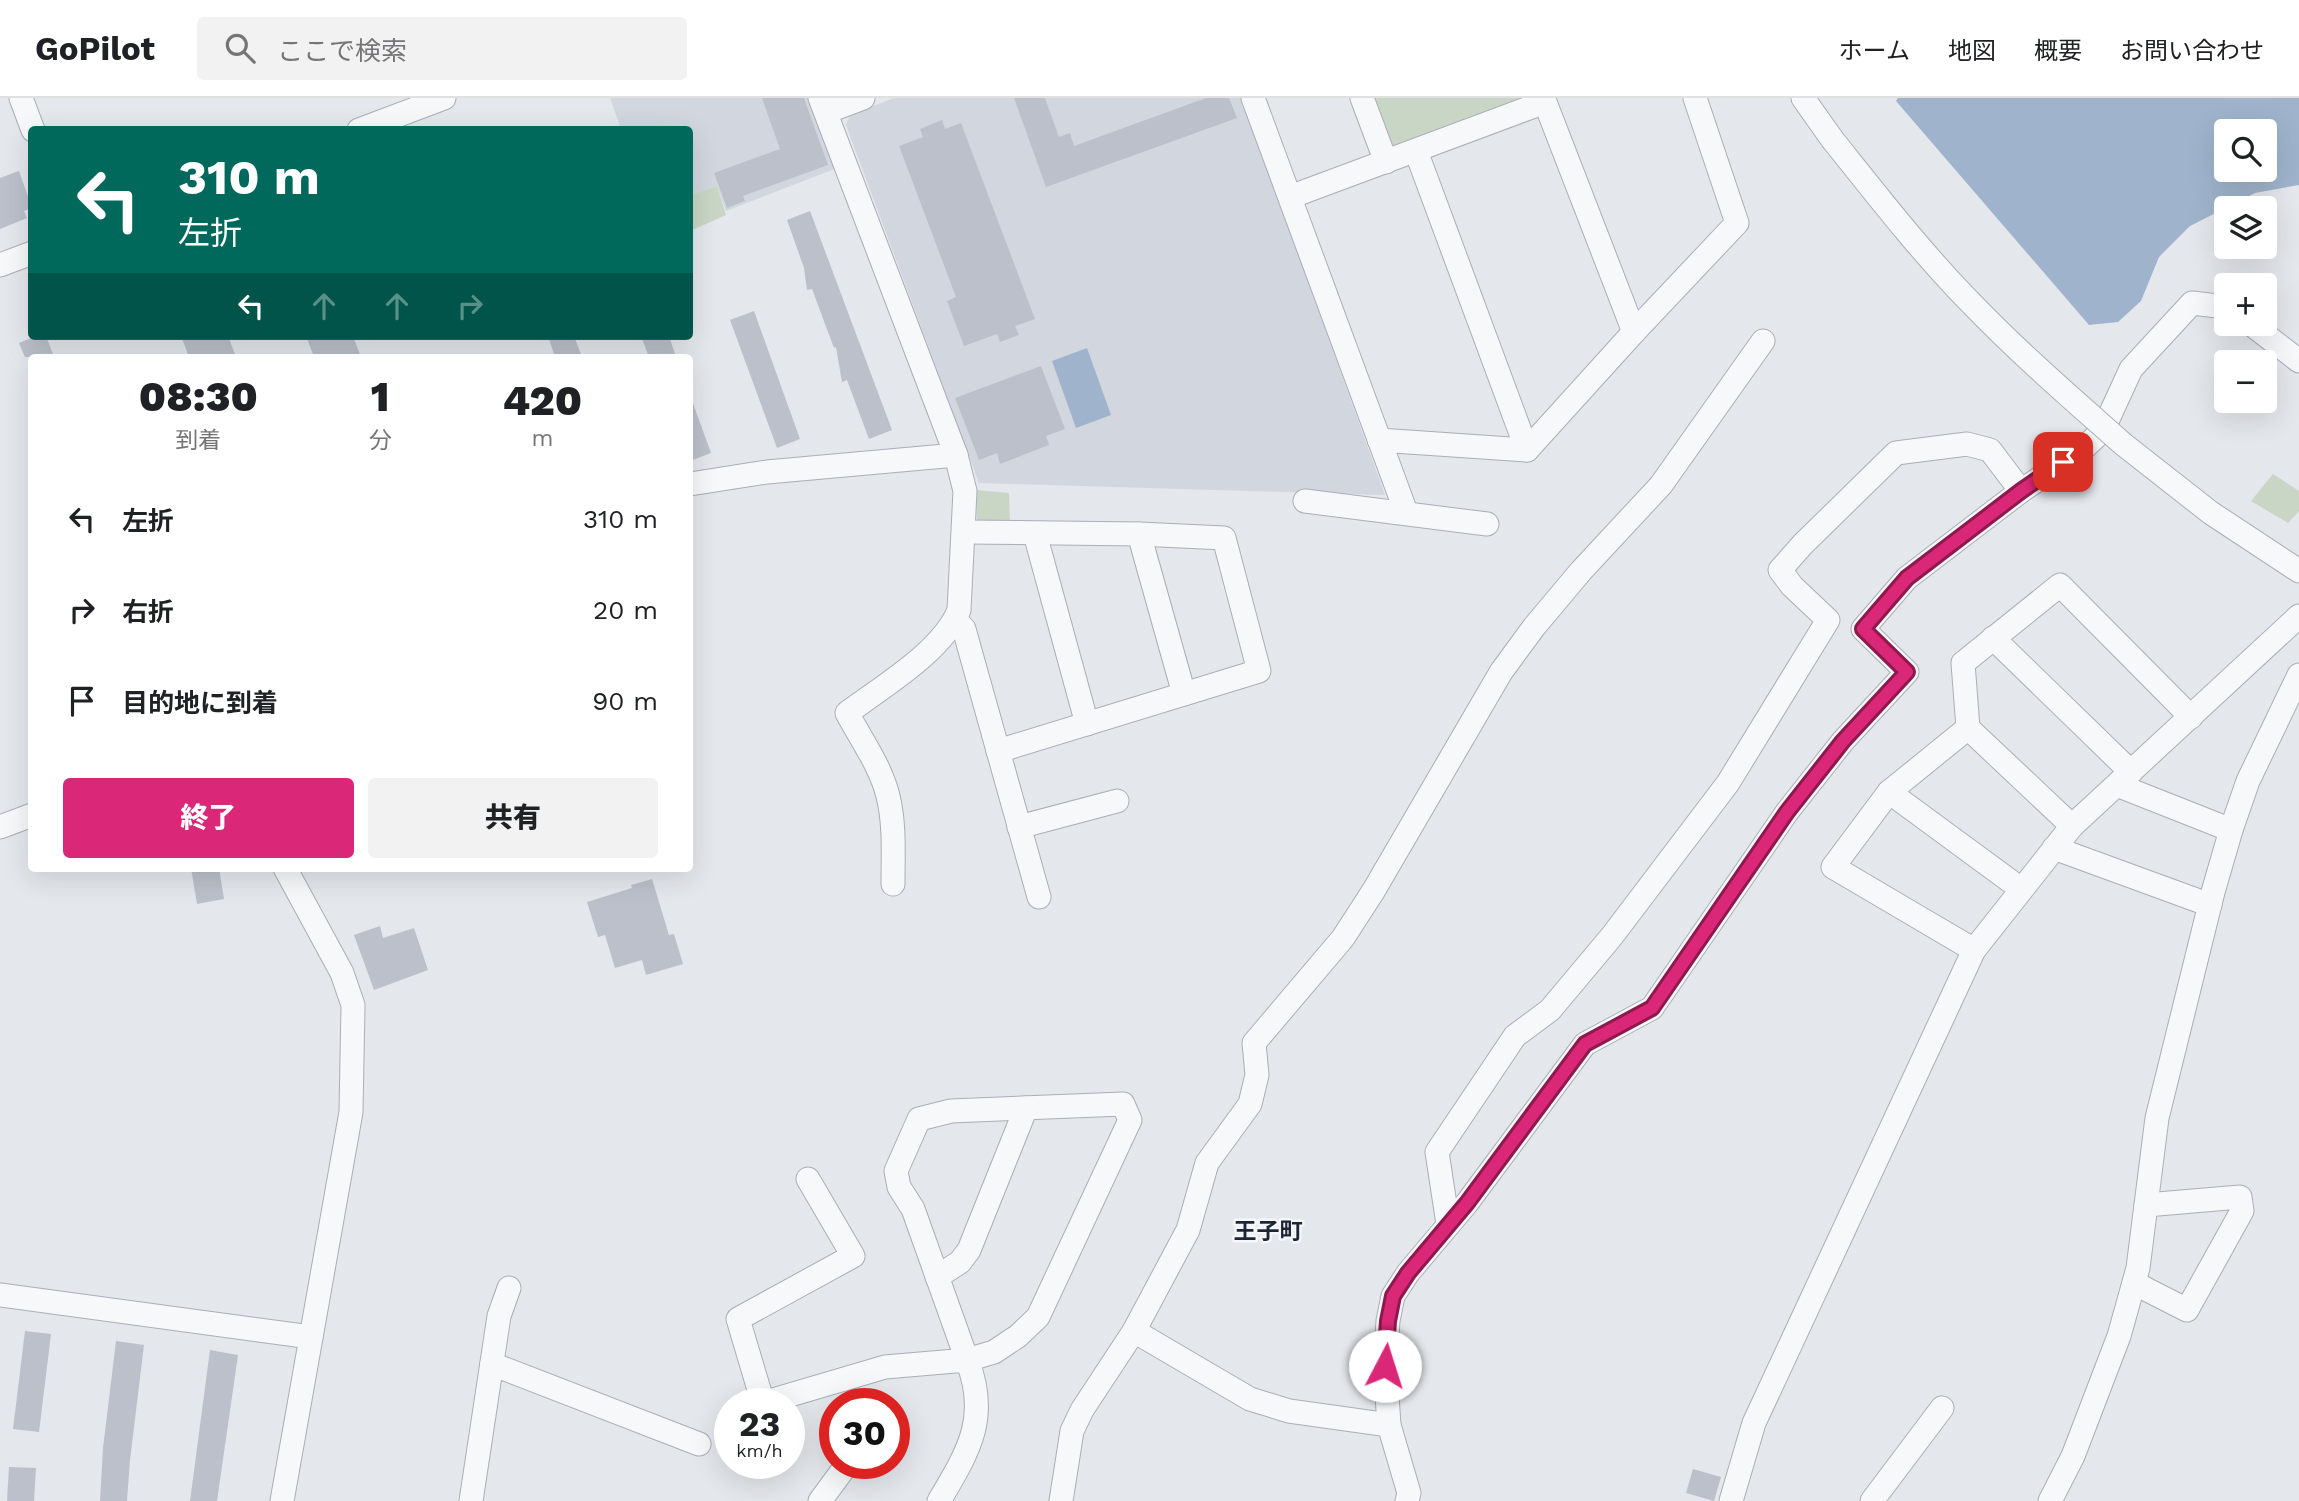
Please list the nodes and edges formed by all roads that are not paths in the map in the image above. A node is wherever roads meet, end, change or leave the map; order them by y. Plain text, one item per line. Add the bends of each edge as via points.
1 (21, 98) edge
2 (444, 98) edge
3 (863, 98) edge
4 (1253, 98) edge
5 (1362, 98) edge
6 (1695, 98) edge
7 (1803, 98) edge
8 (1544, 100) edge
9 (823, 105) edge
10 (32, 126) edge
11 (370, 126) edge
12 (1416, 151) junction
13 (1386, 162) junction
14 (1290, 197) junction
15 (28, 254) edge
16 (0, 265) edge
17 (2214, 306) edge
18 (1634, 332) junction
19 (2267, 336) edge
20 (1763, 341) dead end
21 (2299, 361) edge
22 (1379, 440) junction
23 (1527, 450) junction
24 (956, 455) junction
25 (693, 484) edge
26 (2021, 491) junction
27 (1305, 501) dead end
28 (1406, 512) junction
29 (1487, 524) dead end
30 (965, 532) junction
31 (1035, 534) junction
32 (1139, 534) junction
33 (2299, 571) edge
34 (2299, 616) edge
35 (956, 620) junction
36 (1993, 638) junction
37 (2299, 675) edge
38 (1184, 694) junction
39 (2191, 717) junction
40 (1087, 724) junction
41 (1968, 728) junction
42 (998, 751) junction
43 (2124, 778) junction
44 (1889, 792) junction
45 (1117, 801) dead end
46 (28, 816) edge
47 (2072, 826) junction
48 (0, 827) edge
49 (1019, 827) junction
50 (2231, 830) junction
51 (2054, 848) junction
52 (287, 872) edge
53 (893, 884) dead end
54 (2021, 889) junction
55 (1039, 897) dead end
56 (2210, 905) junction
57 (1974, 950) junction
58 (1026, 1108) junction
59 (808, 1179) dead end
60 (2146, 1205) junction
61 (1448, 1224) junction
62 (937, 1278) junction
63 (2134, 1283) junction
64 (509, 1288) dead end
65 (0, 1295) edge
66 (1134, 1331) junction
67 (311, 1337) junction
68 (967, 1360) junction
69 (492, 1364) junction
70 (1942, 1408) dead end
71 (1389, 1425) junction
72 (699, 1444) dead end
73 (836, 1479) edge
74 (282, 1501) edge
75 (471, 1501) edge
76 (820, 1501) edge
77 (939, 1501) edge
78 (1061, 1501) edge
79 (1407, 1501) edge
80 (1731, 1501) edge
81 (1872, 1501) edge
82 (2050, 1501) edge

1 - 10 street
2 - 11 street
3 - 9 street
4 - 14 street
5 - 13 street
6 - 18 street via 1737,223
7 - 33 street, bridge via 1898,221 1969,302 2045,376 2211,513
8 - 12 street
8 - 18 street
9 - 24 street
12 - 13 street
12 - 23 street
13 - 14 street
14 - 22 street
15 - 16 street
17 - 26 street via 2192,303 2130,369 2103,430
18 - 23 street
19 - 21 street
20 - 66 street via 1661,485 1581,571 1501,672 1343,938 1254,1043 1257,1075 1250,1104 1208,1163 1188,1230
22 - 23 street
22 - 28 street
24 - 25 street
24 - 30 street via 965,491
26 - 61 street via 1907,578 1863,629 1907,672 1843,741 1787,812 1652,1008 1585,1044
26 - 61 street via 1990,450 1967,444 1896,453 1780,570 1828,620 1728,783 1550,1010 1515,1036 1437,1152
27 - 28 street
28 - 29 street
30 - 31 street
30 - 35 street
31 - 32 street
31 - 40 street
32 - 38 street
32 - 38 street via 1224,538 1259,671
34 - 39 street
35 - 42 street via 964,629
35 - 53 street via 920,658 847,713 888,795
36 - 39 street via 2060,585
36 - 41 street via 1963,663
36 - 43 street
37 - 50 street via 2248,781
38 - 40 street
39 - 43 street
40 - 42 street
41 - 44 street
41 - 47 street
42 - 49 street
43 - 47 street
43 - 50 street
44 - 54 street
44 - 57 street via 1833,866
45 - 49 street
46 - 48 street
47 - 51 street
49 - 55 street
50 - 56 street
51 - 54 street
51 - 56 street
52 - 67 street via 342,973 353,1005 351,1112
54 - 57 street
56 - 60 street via 2157,1118
57 - 80 street via 1754,1423
58 - 62 street via 969,1250
58 - 62 street via 951,1111 919,1119 896,1171
58 - 68 street via 1123,1104 1130,1120 1038,1317 994,1352
59 - 68 street via 853,1256 738,1319 763,1403 885,1367
60 - 63 street
60 - 63 street via 2240,1197 2242,1211 2187,1310
61 - 71 street via 1393,1296 1385,1366
62 - 68 street
63 - 82 street via 2087,1420
64 - 69 street via 499,1316
65 - 67 street
66 - 71 street via 1250,1399 1289,1411
66 - 78 street via 1072,1432
67 - 74 street
68 - 77 street via 978,1398 973,1436
69 - 72 street
69 - 75 street
70 - 81 street
71 - 79 street via 1409,1493
73 - 76 street

